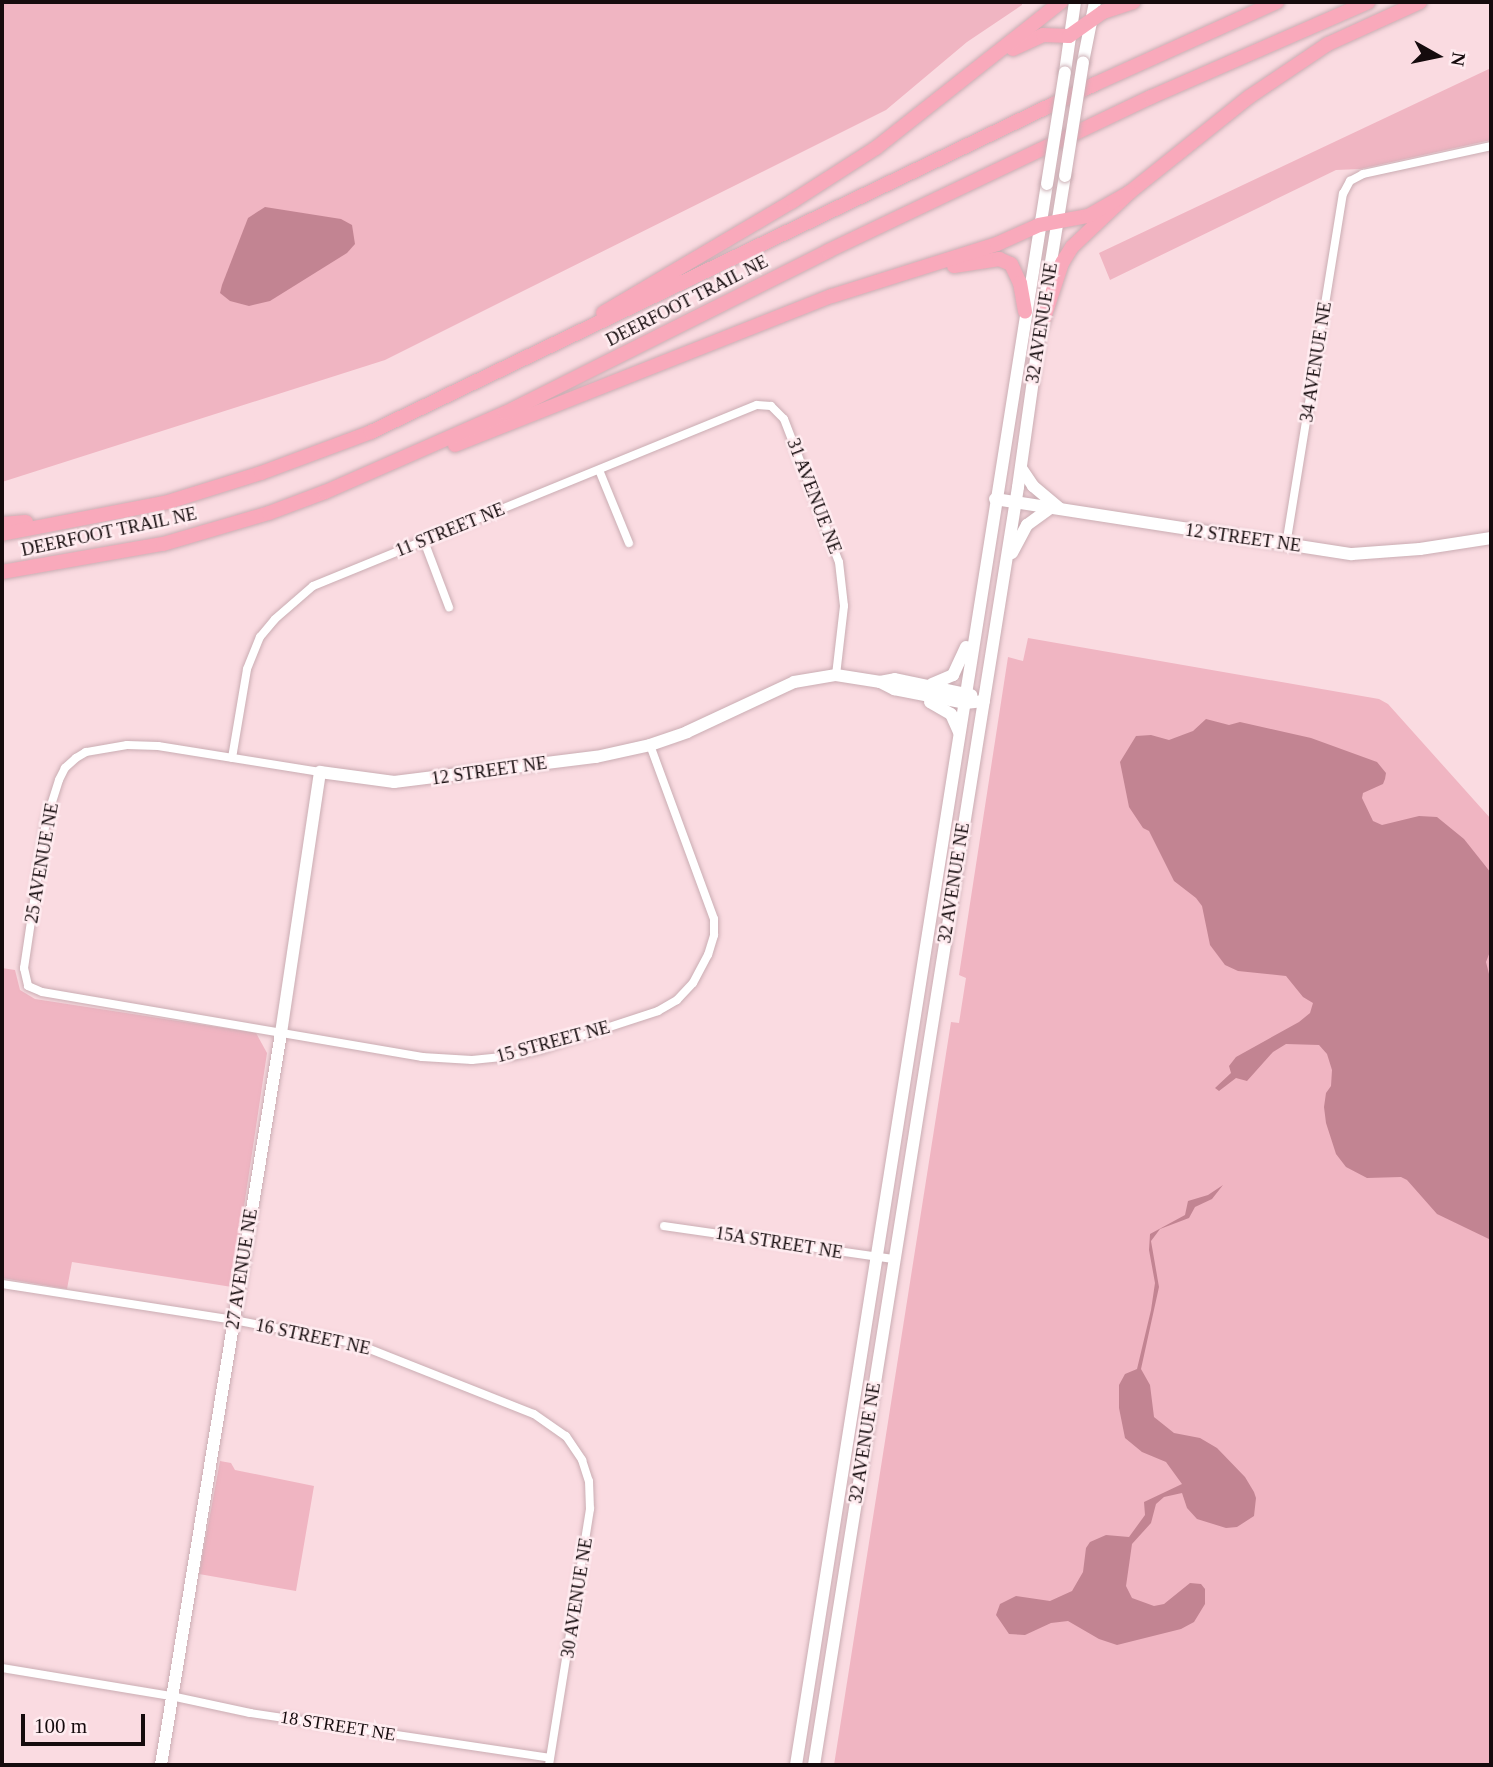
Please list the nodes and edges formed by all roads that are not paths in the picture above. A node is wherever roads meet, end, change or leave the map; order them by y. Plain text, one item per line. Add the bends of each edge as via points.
1 (1061, 2) edge
2 (1074, 2) edge
3 (1095, 2) edge
4 (1133, 2) edge
5 (1277, 2) edge
6 (1367, 2) edge
7 (1420, 2) edge
8 (1092, 19) junction
9 (1069, 36) junction
10 (989, 61) junction
11 (1491, 146) edge
12 (1130, 192) junction
13 (1058, 222) junction
14 (1039, 225) junction
15 (870, 285) junction
16 (1025, 312) junction
17 (588, 327) junction
18 (1041, 327) junction
19 (771, 406) joint
20 (1021, 468) junction
21 (599, 470) junction
22 (325, 492) junction
23 (996, 499) junction
24 (1016, 502) junction
25 (1055, 509) junction
26 (83, 518) junction
27 (2, 524) edge
28 (2, 534) edge
29 (1491, 538) edge
30 (424, 541) junction
31 (629, 543) dead end
32 (1286, 545) junction
33 (64, 563) junction
34 (1006, 566) junction
35 (2, 572) edge
36 (2, 580) edge
37 (449, 607) dead end
38 (979, 608) junction
39 (836, 676) junction
40 (924, 690) junction
41 (966, 698) junction
42 (984, 701) junction
43 (959, 732) junction
44 (650, 745) junction
45 (86, 752) joint
46 (232, 758) junction
47 (320, 772) junction
48 (28, 986) joint
49 (281, 1032) junction
50 (664, 1226) dead end
51 (876, 1258) junction
52 (893, 1259) junction
53 (2, 1284) edge
54 (234, 1320) junction
55 (566, 1436) joint
56 (2, 1668) edge
57 (172, 1696) junction
58 (550, 1762) edge
59 (161, 1765) edge
60 (796, 1765) edge
61 (814, 1765) edge

1 - 10 highway
2 - 9 main road, 32 AVENUE NE
3 - 8 main road, 32 AVENUE NE
4 - 8 highway
5 - 17 highway, DEERFOOT TRAIL NE
6 - 22 highway, DEERFOOT TRAIL NE via 1151,97 828,251 505,414
7 - 12 highway via 1328,44 1249,97
8 - 9 highway
8 - 13 main road, 32 AVENUE NE, bridge
9 - 10 highway via 1043,35
9 - 14 main road, 32 AVENUE NE, bridge
10 - 17 highway via 876,148 610,306
11 - 32 street, 34 AVENUE NE via 1363,174 1350,181 1343,194
12 - 13 highway via 1088,216
12 - 18 highway via 1072,247 1062,263
13 - 14 highway
13 - 18 main road, 32 AVENUE NE
14 - 15 highway via 997,244
14 - 16 main road, 32 AVENUE NE
15 - 16 highway via 999,259 1016,272
15 - 22 highway
16 - 23 main road, 32 AVENUE NE
17 - 26 highway, DEERFOOT TRAIL NE via 371,432 168,502
18 - 20 main road, 32 AVENUE NE
19 - 21 street, 11 STREET NE via 746,409
19 - 39 street, 31 AVENUE NE via 784,419 839,562 844,606
20 - 24 main road, 32 AVENUE NE
20 - 25 main road
21 - 30 street, 11 STREET NE
21 - 31 street
22 - 33 highway, DEERFOOT TRAIL NE via 163,544
23 - 24 main road, 12 STREET NE
23 - 38 main road, 32 AVENUE NE
24 - 25 main road, 12 STREET NE
24 - 34 main road, 32 AVENUE NE
25 - 32 main road, 12 STREET NE
25 - 34 main road via 1027,525
26 - 27 highway
26 - 28 highway, DEERFOOT TRAIL NE
29 - 32 main road, 12 STREET NE via 1352,554
30 - 37 street
30 - 46 street, 11 STREET NE via 313,586 275,619 260,637 248,665
33 - 35 highway, DEERFOOT TRAIL NE
33 - 36 highway via 46,572
34 - 42 main road, 32 AVENUE NE
38 - 40 main road via 958,668 946,681
38 - 41 main road, 32 AVENUE NE
39 - 40 main road, 12 STREET NE via 880,682 895,679
39 - 44 main road, 12 STREET NE via 794,682
40 - 41 main road, 12 STREET NE
40 - 43 main road via 951,713
41 - 42 main road, 12 STREET NE
41 - 43 main road, 32 AVENUE NE
42 - 52 main road, 32 AVENUE NE
43 - 51 main road, 32 AVENUE NE
44 - 47 main road, 12 STREET NE via 596,757 425,780 394,782
44 - 49 street, 15 STREET NE via 713,919 708,955 693,983 677,1000 635,1020 491,1060 422,1056
45 - 46 street, 12 STREET NE via 127,745 158,746
45 - 48 street, 25 AVENUE NE via 65,768 46,821 24,968
46 - 47 street, 12 STREET NE
47 - 49 main road, 27 AVENUE NE
48 - 49 street, 15 STREET NE
49 - 54 main road, 27 AVENUE NE
50 - 51 street, 15A STREET NE
51 - 52 street, 15A STREET NE
51 - 60 main road, 32 AVENUE NE
52 - 61 main road, 32 AVENUE NE
53 - 54 street, 16 STREET NE
54 - 55 street, 16 STREET NE via 331,1337 394,1357 534,1414
54 - 57 main road, 27 AVENUE NE
55 - 58 street, 30 AVENUE NE via 582,1460 590,1508
56 - 57 street, 18 STREET NE
57 - 58 street, 18 STREET NE
57 - 59 main road, 27 AVENUE NE

